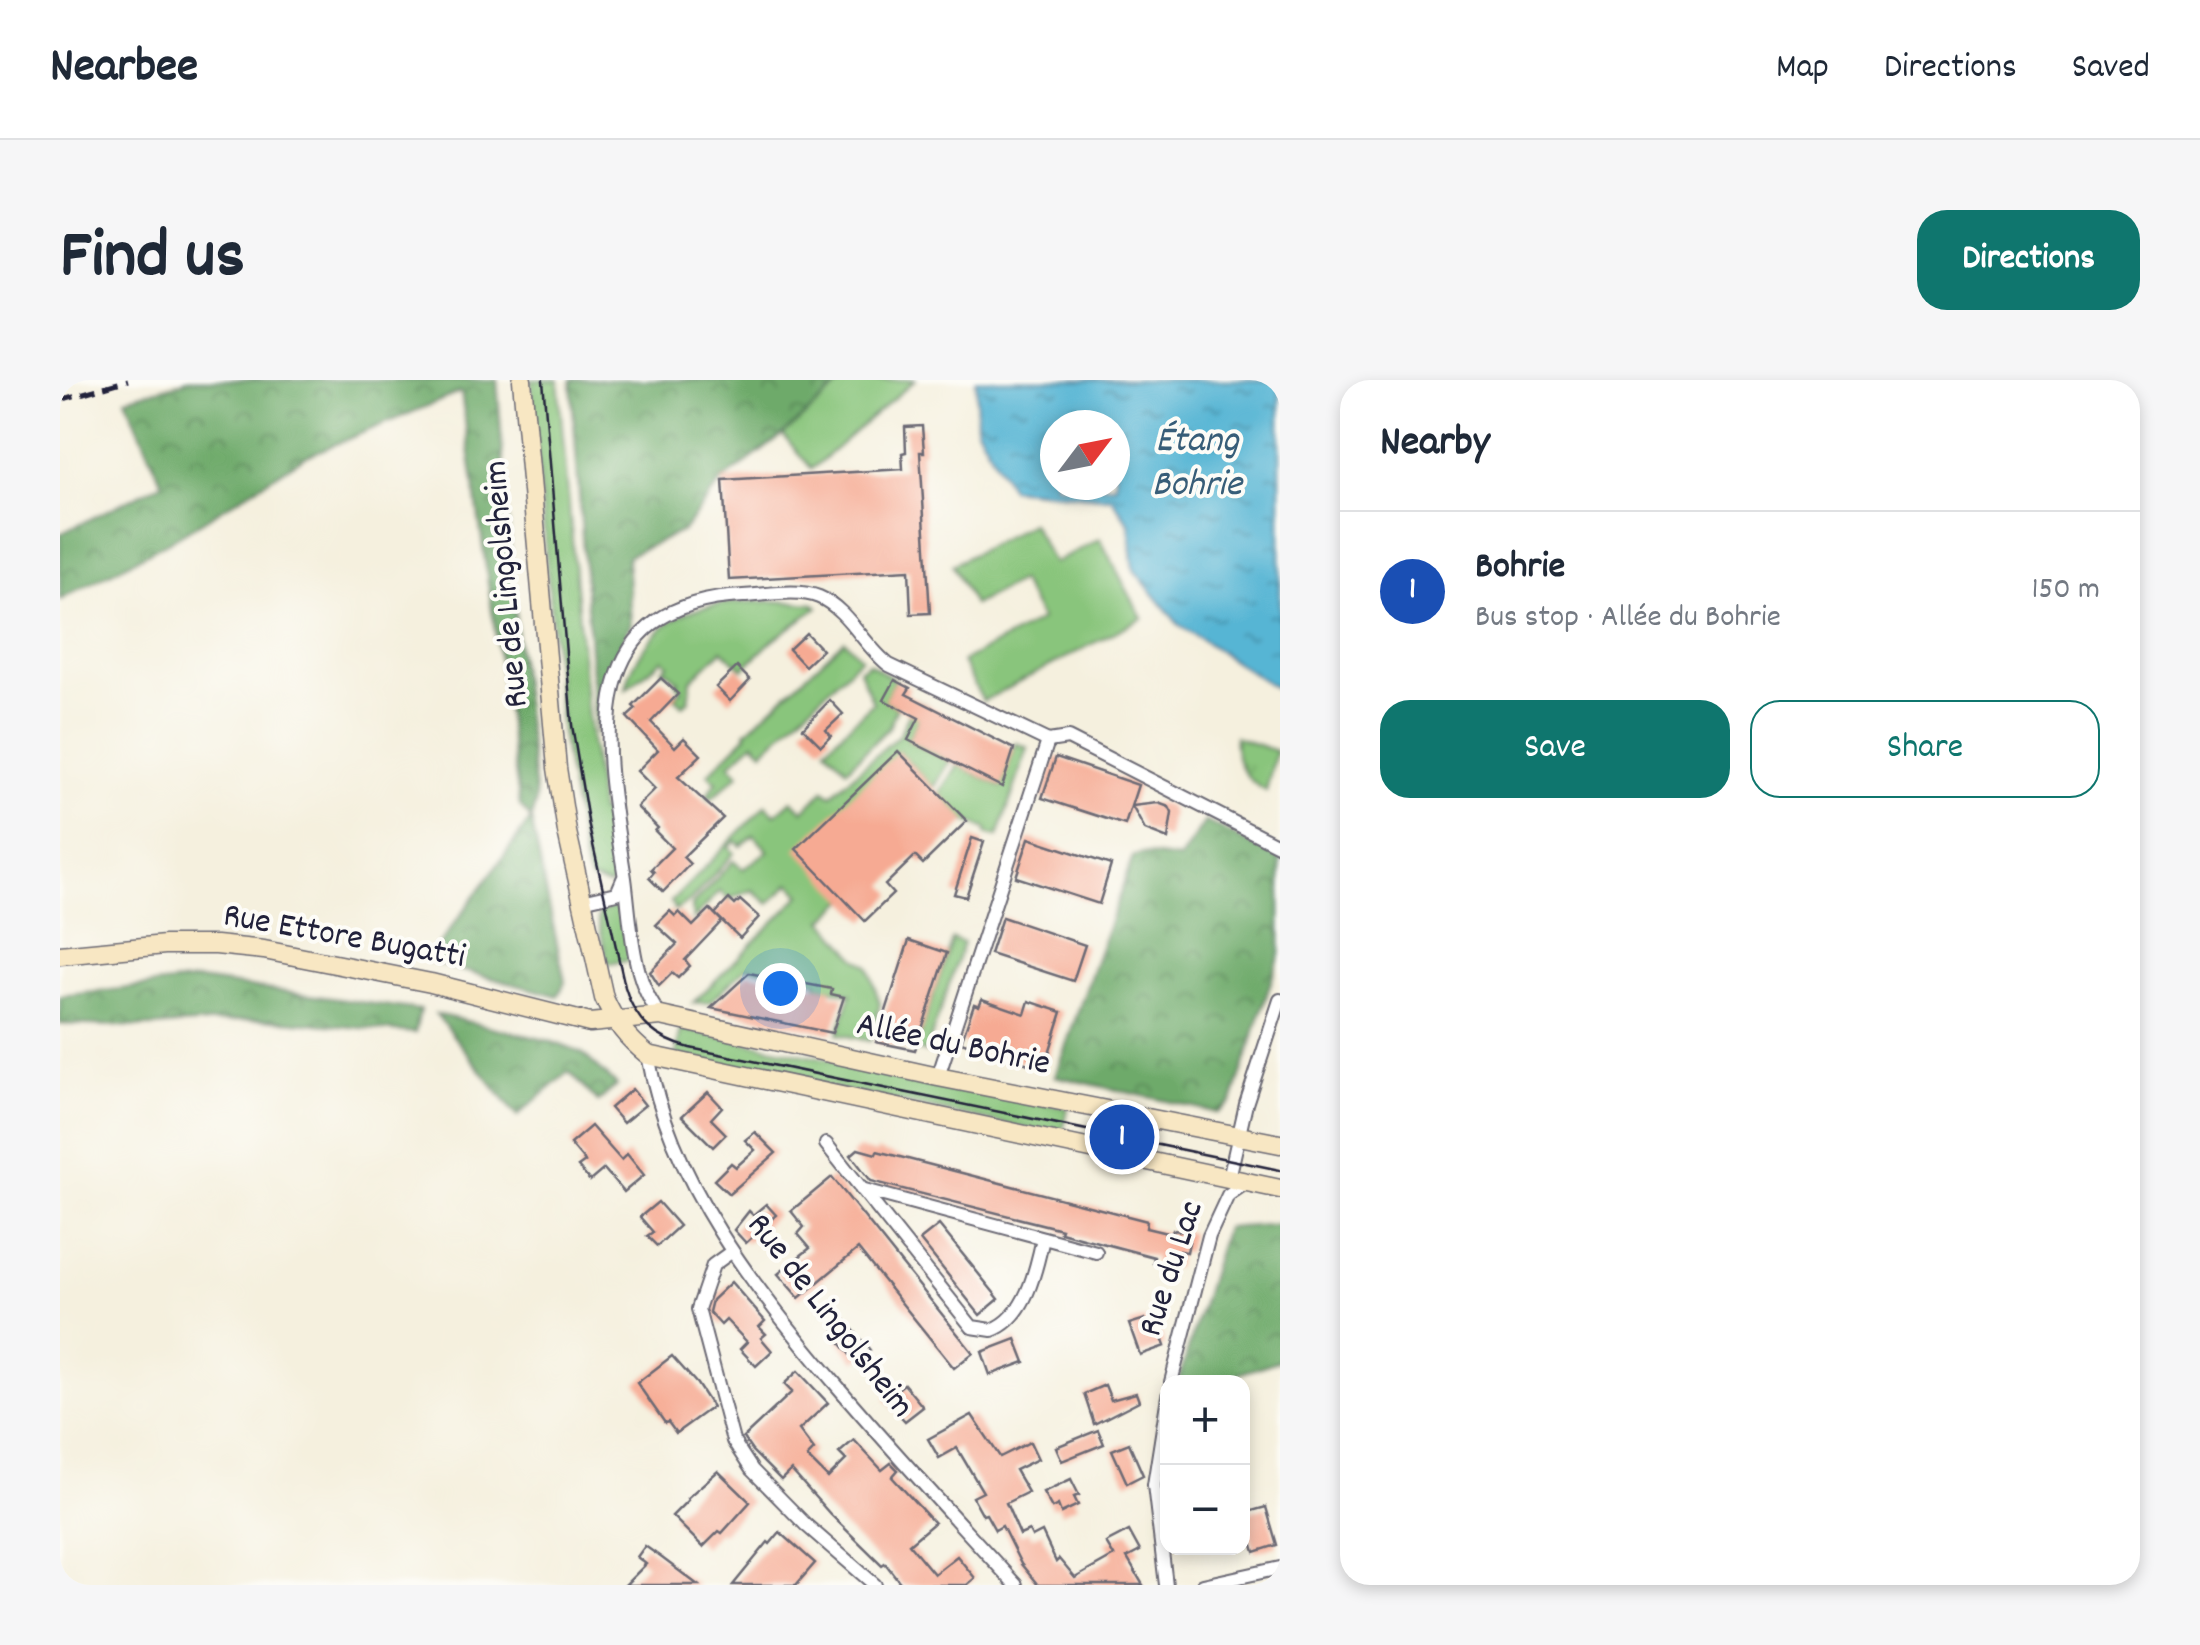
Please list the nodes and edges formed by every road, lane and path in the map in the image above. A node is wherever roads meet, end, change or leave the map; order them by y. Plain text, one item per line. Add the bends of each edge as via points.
1 (522, 380) edge
2 (1048, 741) junction
3 (1280, 846) edge
4 (624, 871) junction
5 (582, 901) junction
6 (60, 955) edge
7 (1280, 1000) edge
8 (661, 1016) junction
9 (614, 1022) junction
10 (648, 1055) junction
11 (938, 1077) junction
12 (1238, 1136) junction
13 (826, 1144) dead end
14 (1280, 1144) edge
15 (1238, 1180) junction
16 (861, 1189) junction
17 (1280, 1189) edge
18 (1043, 1238) junction
19 (730, 1252) junction
20 (1096, 1252) dead end
21 (1172, 1375) edge
22 (1160, 1447) edge
23 (1280, 1568) edge
24 (875, 1585) edge
25 (1016, 1585) edge
26 (1166, 1585) edge
27 (1202, 1585) edge

1 - 5 main road, Rue de Lingolsheim via 557,768
2 - 3 street via 1068,738
2 - 4 street via 889,665 818,597 687,603 639,636 616,675 608,769
2 - 11 street
4 - 5 street via 616,893
4 - 8 street via 643,984
5 - 9 main road, Rue de Lingolsheim
6 - 9 main road, Rue Ettore Bugatti via 166,945 238,947 431,983 590,1024
7 - 12 street
8 - 9 main road, Allée du Bohrie
8 - 11 main road, Allée du Bohrie
9 - 10 main road
10 - 15 main road, Allée du Bohrie
10 - 19 street, Rue de Lingolsheim via 682,1160
11 - 12 main road, Allée du Bohrie
12 - 14 main road, Allée du Bohrie
12 - 15 street
13 - 16 street
15 - 17 main road, Allée du Bohrie
15 - 21 street, Rue du Lac via 1210,1236
16 - 18 street
16 - 18 street via 962,1318 978,1329 992,1330 1014,1316 1036,1274
18 - 20 street
19 - 24 street via 713,1265 698,1310 733,1441 766,1484
19 - 25 street, Rue de Lingolsheim via 893,1451
22 - 26 street via 1154,1485
23 - 27 street

